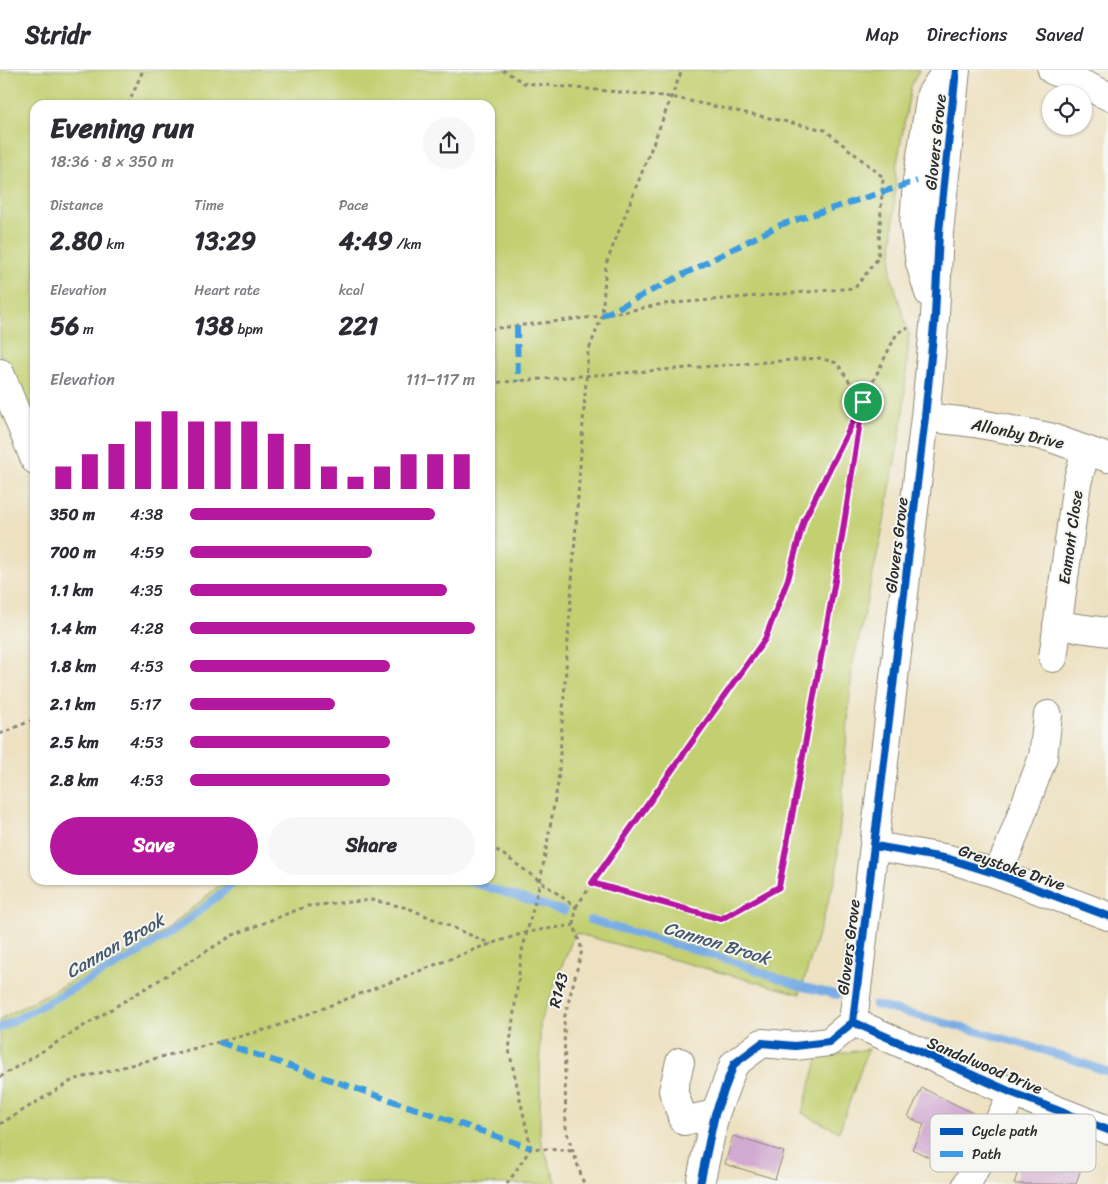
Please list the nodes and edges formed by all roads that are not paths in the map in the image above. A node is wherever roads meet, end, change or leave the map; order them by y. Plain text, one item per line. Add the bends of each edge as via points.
1 (947, 70) edge
2 (956, 70) edge
3 (1052, 70) edge
4 (1108, 96) edge
5 (936, 316) junction
6 (0, 373) edge
7 (925, 417) junction
8 (30, 448) edge
9 (1097, 454) edge
10 (1057, 625) junction
11 (1108, 632) edge
12 (1053, 658) dead end
13 (1048, 715) dead end
14 (875, 846) junction
15 (997, 874) junction
16 (1108, 916) edge
17 (853, 1022) junction
18 (680, 1062) dead end
19 (1013, 1094) junction
20 (715, 1114) junction
21 (1003, 1114) edge
22 (1066, 1114) edge
23 (1096, 1125) edge
24 (1108, 1130) edge
25 (974, 1172) edge
26 (700, 1184) edge
27 (968, 1184) edge

1 - 5 street, Glovers Grove via 931,94 918,168 914,223 920,263
2 - 5 street, Glovers Grove via 939,232
3 - 4 street
5 - 7 street, Glovers Grove
6 - 8 street
7 - 9 street, Allonby Drive via 1050,437
7 - 14 street, Glovers Grove
9 - 10 street, Eamont Close via 1077,483
10 - 11 street
10 - 12 street, Eamont Close
13 - 15 street via 1043,757
14 - 15 street, Greystoke Drive via 950,859
14 - 17 street, Glovers Grove
15 - 16 street, Greystoke Drive
17 - 19 street, Sandalwood Drive
17 - 20 street via 828,1042 795,1046 762,1043 734,1064
18 - 20 street via 673,1091 684,1122
19 - 21 street, Sandalwood Drive
19 - 22 street, Sandalwood Drive
20 - 26 street
23 - 24 street, Sandalwood Drive
25 - 27 street, Sandalwood Drive

